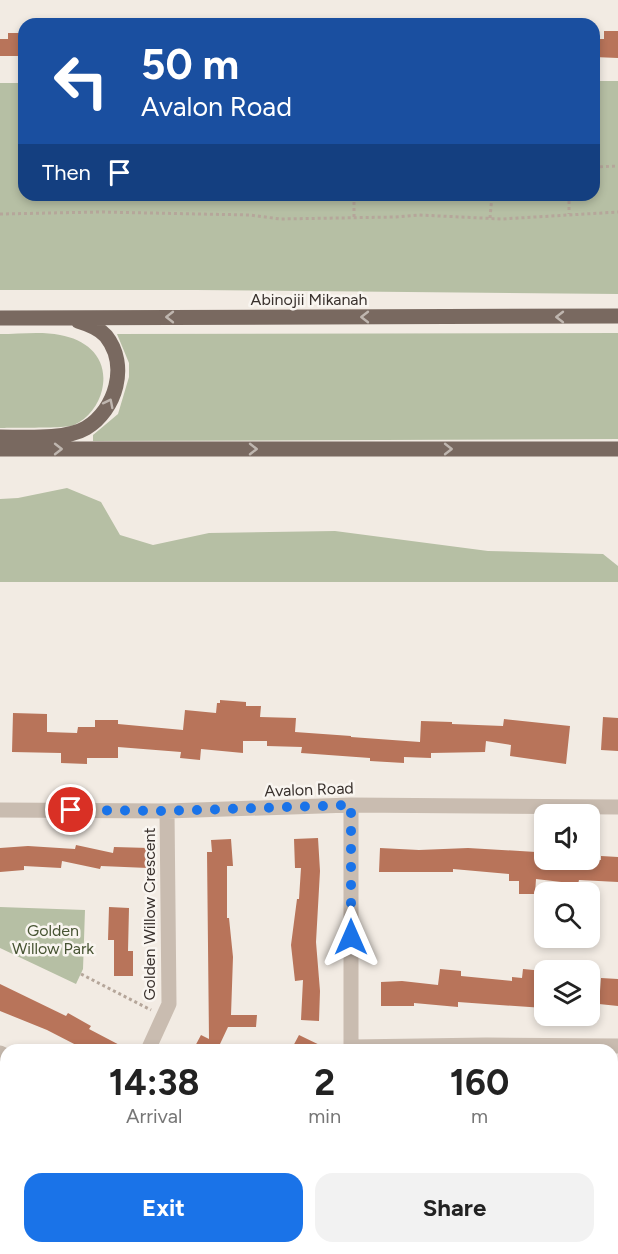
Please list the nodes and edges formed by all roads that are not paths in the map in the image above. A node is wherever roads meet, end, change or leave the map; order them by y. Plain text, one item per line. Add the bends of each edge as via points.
1 (618, 316) edge
2 (67, 317) junction
3 (0, 318) edge
4 (0, 437) edge
5 (0, 448) edge
6 (618, 448) edge
7 (351, 805) junction
8 (618, 807) edge
9 (0, 810) edge
10 (166, 811) junction
11 (151, 1044) edge
12 (351, 1044) edge

1 -> 2 main road, Abinojii Mikanah
2 - 3 main road, Abinojii Mikanah
4 -> 2 main road via 67,434 85,429 106,410 118,370 111,344 92,325
5 -> 6 main road
7 - 8 street, Avalon Road
7 - 10 street, Avalon Road
7 - 12 street
9 - 10 street, Avalon Road
10 - 11 street, Golden Willow Crescent via 169,1004

